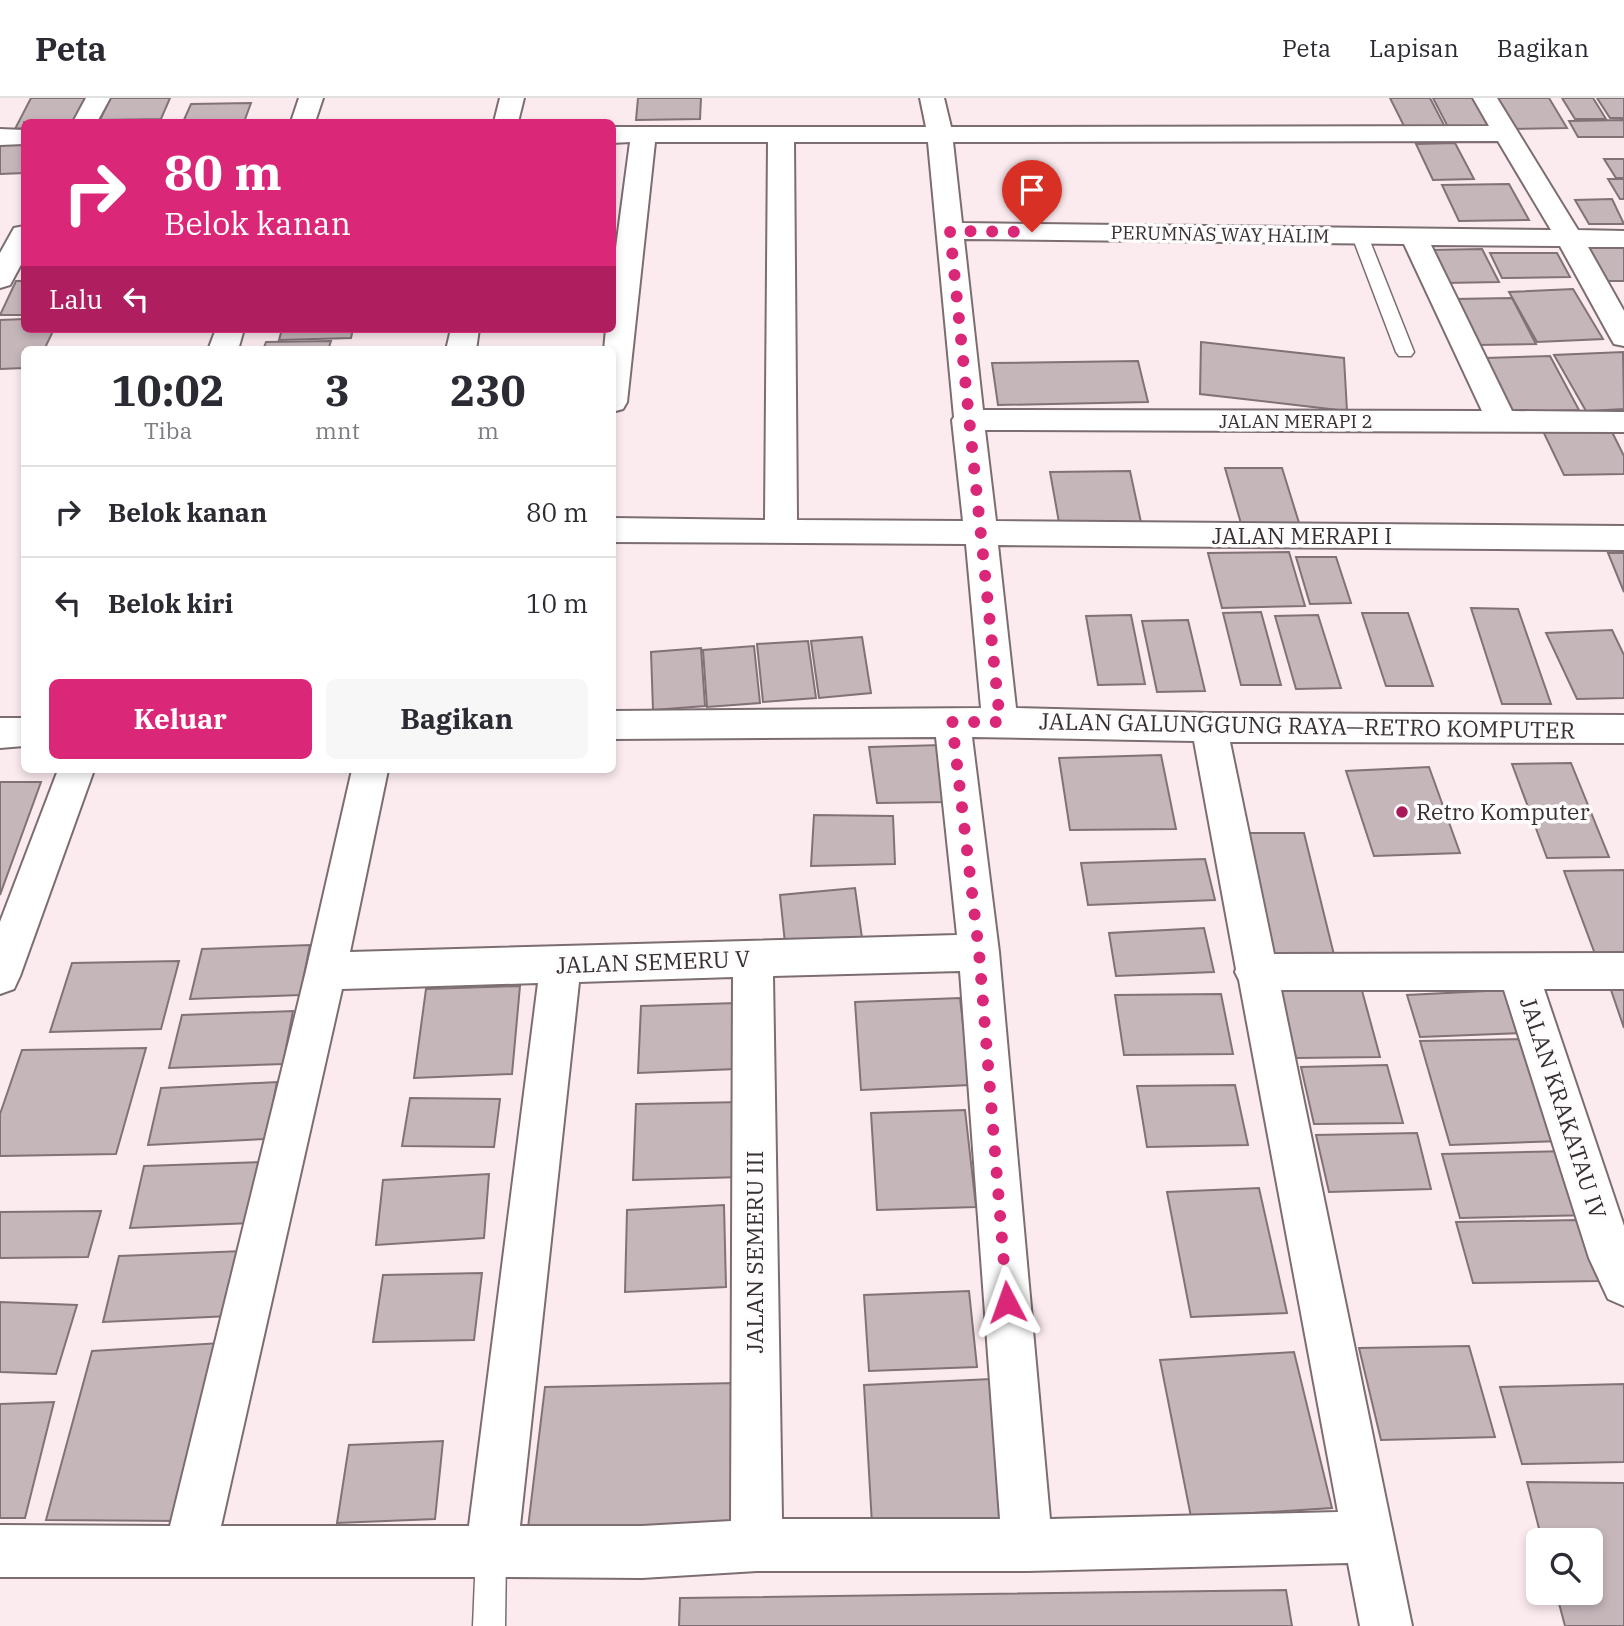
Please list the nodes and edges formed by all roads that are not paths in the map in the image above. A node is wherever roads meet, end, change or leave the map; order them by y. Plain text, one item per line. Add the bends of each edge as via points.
1 (98, 98) edge
2 (311, 98) edge
3 (512, 98) edge
4 (932, 98) edge
5 (1485, 98) edge
6 (87, 119) edge
7 (304, 119) edge
8 (507, 119) edge
9 (1505, 133) junction
10 (940, 134) junction
11 (616, 135) edge
12 (643, 135) junction
13 (782, 135) junction
14 (0, 137) edge
15 (21, 137) edge
16 (20, 222) edge
17 (950, 231) junction
18 (1360, 236) junction
19 (1414, 237) junction
20 (1570, 239) junction
21 (1624, 239) edge
22 (0, 279) edge
23 (1624, 337) edge
24 (1405, 352) dead end
25 (616, 368) edge
26 (967, 420) junction
27 (1502, 422) junction
28 (1624, 422) edge
29 (616, 530) edge
30 (781, 533) junction
31 (980, 534) junction
32 (1624, 538) edge
33 (952, 722) junction
34 (1000, 722) junction
35 (616, 725) edge
36 (1209, 727) junction
37 (1624, 729) edge
38 (21, 732) edge
39 (0, 733) edge
40 (75, 773) edge
41 (369, 773) edge
42 (979, 952) junction
43 (753, 959) junction
44 (561, 965) junction
45 (326, 971) junction
46 (1518, 971) junction
47 (1624, 971) edge
48 (1255, 972) junction
49 (0, 976) edge
50 (1624, 1283) edge
51 (1368, 1537) junction
52 (757, 1545) junction
53 (1027, 1545) junction
54 (0, 1551) edge
55 (189, 1552) junction
56 (491, 1554) junction
57 (489, 1626) edge
58 (1386, 1626) edge

1 - 6 street
2 - 7 street
3 - 8 street
4 - 10 street
5 - 9 street
9 - 10 street
9 - 20 street
10 - 13 street
10 - 17 street
11 - 12 street
12 - 13 street
12 - 25 street
13 - 30 street
14 - 15 street
16 - 22 street
17 - 18 street, PERUMNAS WAY HALIM
17 - 26 street
18 - 19 street, PERUMNAS WAY HALIM
18 - 24 lane
19 - 20 street, PERUMNAS WAY HALIM
19 - 27 street
20 - 21 street, PERUMNAS WAY HALIM
20 - 23 street
26 - 27 street, JALAN MERAPI 2
26 - 31 street
27 - 28 street, JALAN MERAPI 2
29 - 30 street, JALAN MERAPI I
30 - 31 street, JALAN MERAPI I
31 - 32 street, JALAN MERAPI I
31 - 34 street
33 - 34 street, JALAN GALUNGGUNG RAYA—RETRO KOMPUTER
33 - 35 street, JALAN GALUNGGUNG RAYA—RETRO KOMPUTER
33 - 42 street
34 - 36 street, JALAN GALUNGGUNG RAYA—RETRO KOMPUTER
36 - 37 street, JALAN GALUNGGUNG RAYA—RETRO KOMPUTER
36 - 48 street
38 - 39 street
40 - 49 street
41 - 45 street
42 - 43 street, JALAN SEMERU V
42 - 53 street
43 - 44 street, JALAN SEMERU V
43 - 52 street, JALAN SEMERU III
44 - 45 street, JALAN SEMERU V
44 - 56 street
45 - 55 street
46 - 47 street
46 - 48 street
46 - 50 street, JALAN KRAKATAU IV
48 - 51 street
51 - 53 street
51 - 58 street
52 - 53 street
52 - 56 street
54 - 55 street
55 - 56 street
56 - 57 lane

